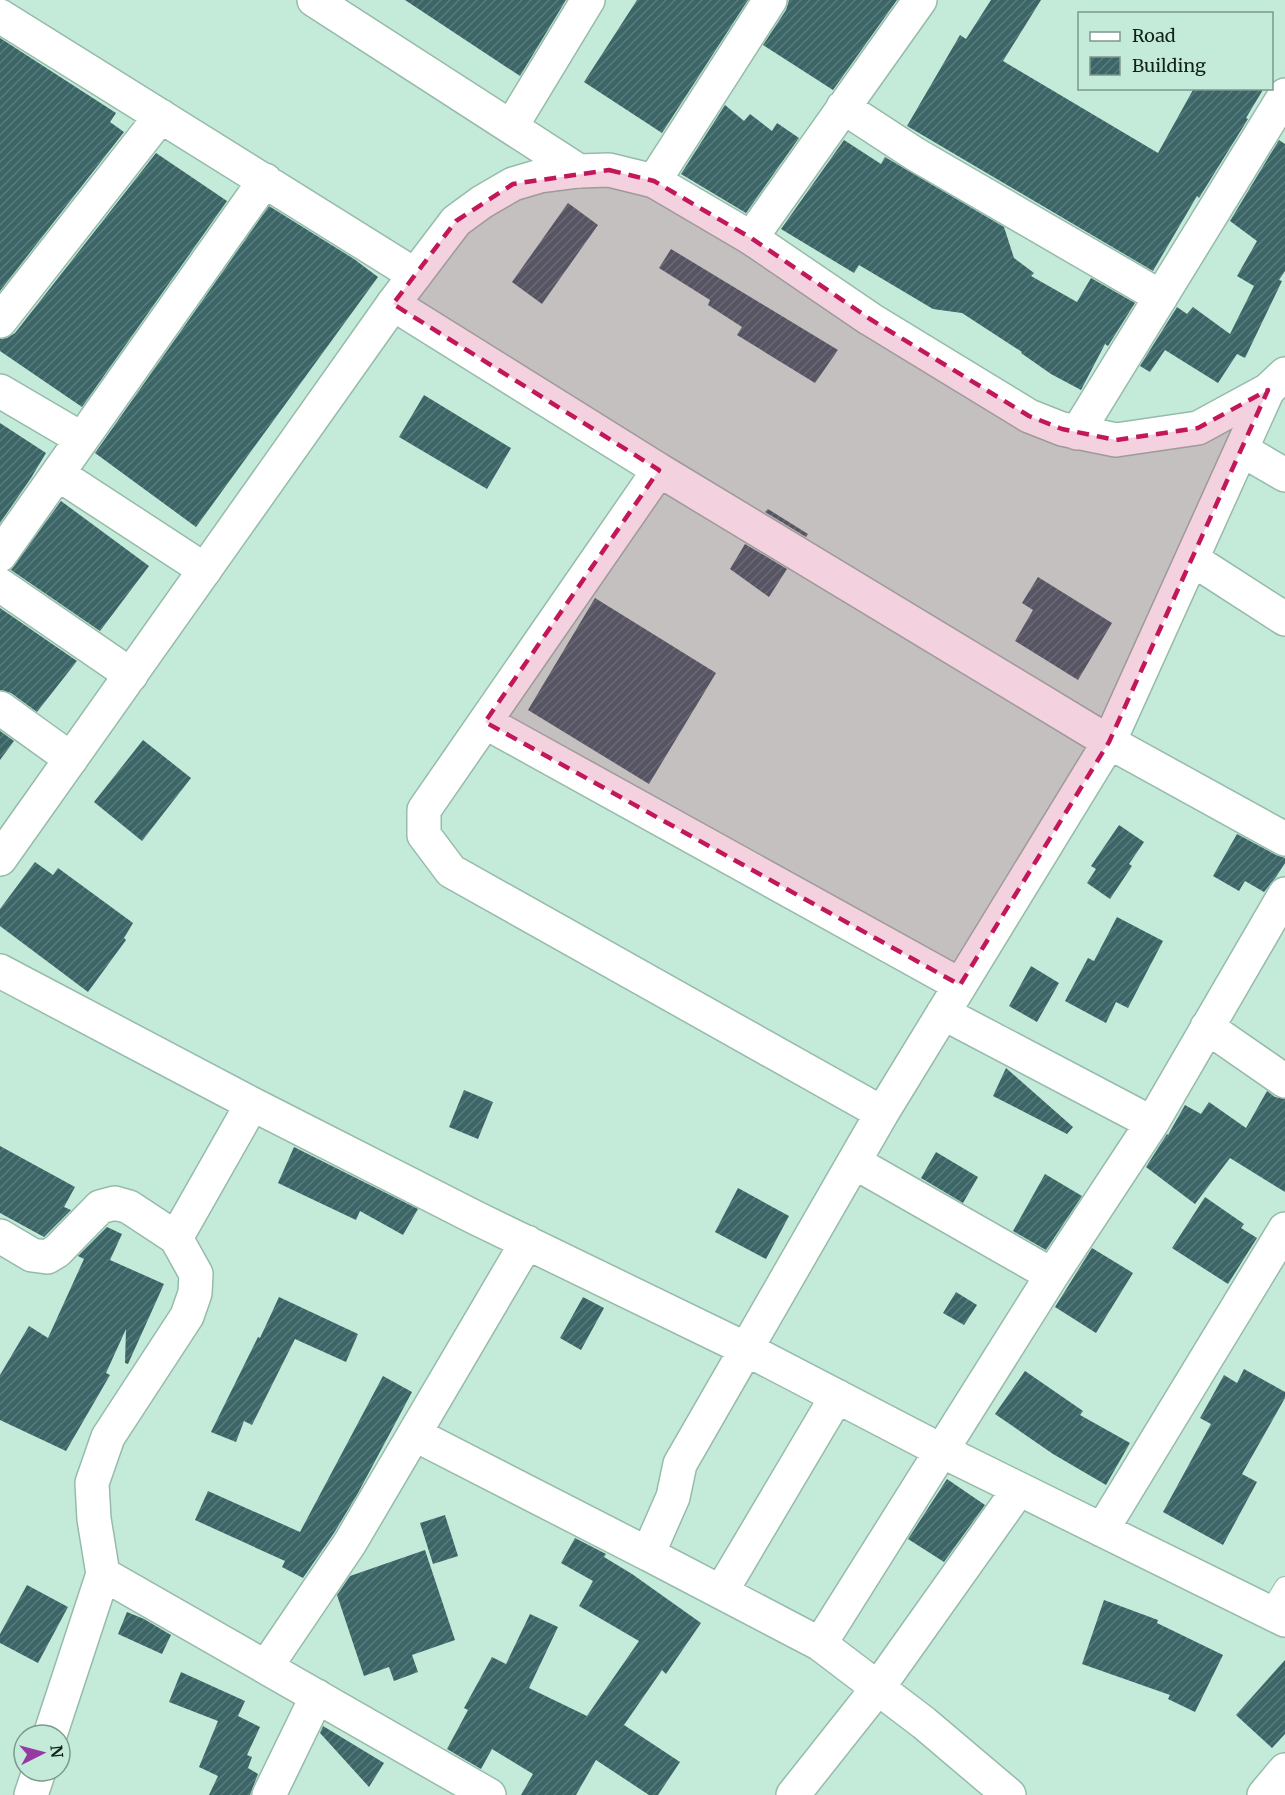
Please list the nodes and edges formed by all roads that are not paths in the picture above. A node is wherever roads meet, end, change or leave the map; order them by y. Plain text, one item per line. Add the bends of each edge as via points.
1 (314, 0) edge
2 (588, 0) edge
3 (770, 0) edge
4 (920, 0) edge
5 (0, 16) edge
6 (1285, 95) edge
7 (843, 107) junction
8 (161, 116) junction
9 (511, 127) junction
10 (579, 171) junction
11 (265, 180) junction
12 (654, 181) junction
13 (751, 238) junction
14 (415, 275) junction
15 (1161, 297) junction
16 (393, 304) junction
17 (0, 321) edge
18 (1277, 382) edge
19 (0, 390) edge
20 (1077, 433) junction
21 (82, 439) junction
22 (1242, 450) junction
23 (659, 470) junction
24 (58, 474) junction
25 (1285, 475) edge
26 (0, 555) edge
27 (1192, 559) junction
28 (205, 570) junction
29 (0, 585) edge
30 (1285, 618) edge
31 (131, 675) junction
32 (0, 708) edge
33 (485, 722) junction
34 (1109, 742) junction
35 (71, 759) junction
36 (1285, 838) edge
37 (0, 859) edge
38 (1285, 894) edge
39 (0, 971) edge
40 (960, 985) junction
41 (943, 1013) junction
42 (1208, 1027) junction
43 (1285, 1081) edge
44 (252, 1104) junction
45 (882, 1113) junction
46 (1152, 1123) junction
47 (854, 1162) junction
48 (1285, 1229) edge
49 (0, 1236) edge
50 (176, 1239) junction
51 (527, 1242) junction
52 (1052, 1275) junction
53 (746, 1349) junction
54 (837, 1396) junction
55 (414, 1434) junction
56 (942, 1451) junction
57 (1019, 1489) junction
58 (1102, 1530) junction
59 (648, 1554) junction
60 (103, 1574) junction
61 (721, 1592) junction
62 (1280, 1607) edge
63 (820, 1644) junction
64 (266, 1667) junction
65 (877, 1689) junction
66 (317, 1696) junction
67 (54, 1723) edge
68 (1285, 1770) edge
69 (269, 1795) edge
70 (489, 1795) edge
71 (793, 1795) edge
72 (1010, 1795) edge
73 (1264, 1795) edge

1 - 9 street
2 - 9 street
3 - 12 street
4 - 7 street
5 - 8 street
6 - 15 street
7 - 13 street
7 - 15 street via 915,154
8 - 11 street
8 - 17 street
9 - 10 street
10 - 12 street via 609,170
10 - 14 street via 513,184 482,202 456,221
11 - 14 street
11 - 21 street
12 - 13 street
13 - 20 street via 870,320 1029,416
14 - 16 street
15 - 20 street
16 - 23 street
16 - 28 street
18 - 20 street via 1198,428 1116,440
18 - 22 street
19 - 21 street
21 - 24 street
22 - 25 street
22 - 27 street
23 - 33 street
23 - 34 street
24 - 26 street
24 - 28 street
27 - 30 street
27 - 34 street
28 - 31 street
29 - 31 street
31 - 35 street
32 - 35 street
33 - 40 street
33 - 45 street via 424,810 424,835 451,871
34 - 36 street
34 - 40 street
35 - 37 street
38 - 42 street
39 - 44 street
40 - 41 street
41 - 45 street
41 - 46 street
42 - 43 street
42 - 46 street
44 - 50 street
44 - 51 street
45 - 47 street
46 - 52 street
47 - 52 street
47 - 53 street
48 - 58 street
49 - 50 street via 32,1255 47,1257 100,1207 115,1203 129,1207
50 - 60 street via 196,1274 195,1293 187,1316 108,1437 92,1483
51 - 53 street
51 - 55 street
52 - 56 street
53 - 54 street
53 - 59 street via 680,1464 673,1497
54 - 56 street
54 - 61 street
55 - 59 street
55 - 64 street via 350,1543
56 - 57 street
56 - 63 street
57 - 58 street
57 - 65 street
58 - 62 street
59 - 61 street
60 - 64 street
60 - 67 street
61 - 63 street
63 - 65 street
64 - 66 street
65 - 71 street
65 - 72 street
66 - 69 street
66 - 70 street
68 - 73 street

